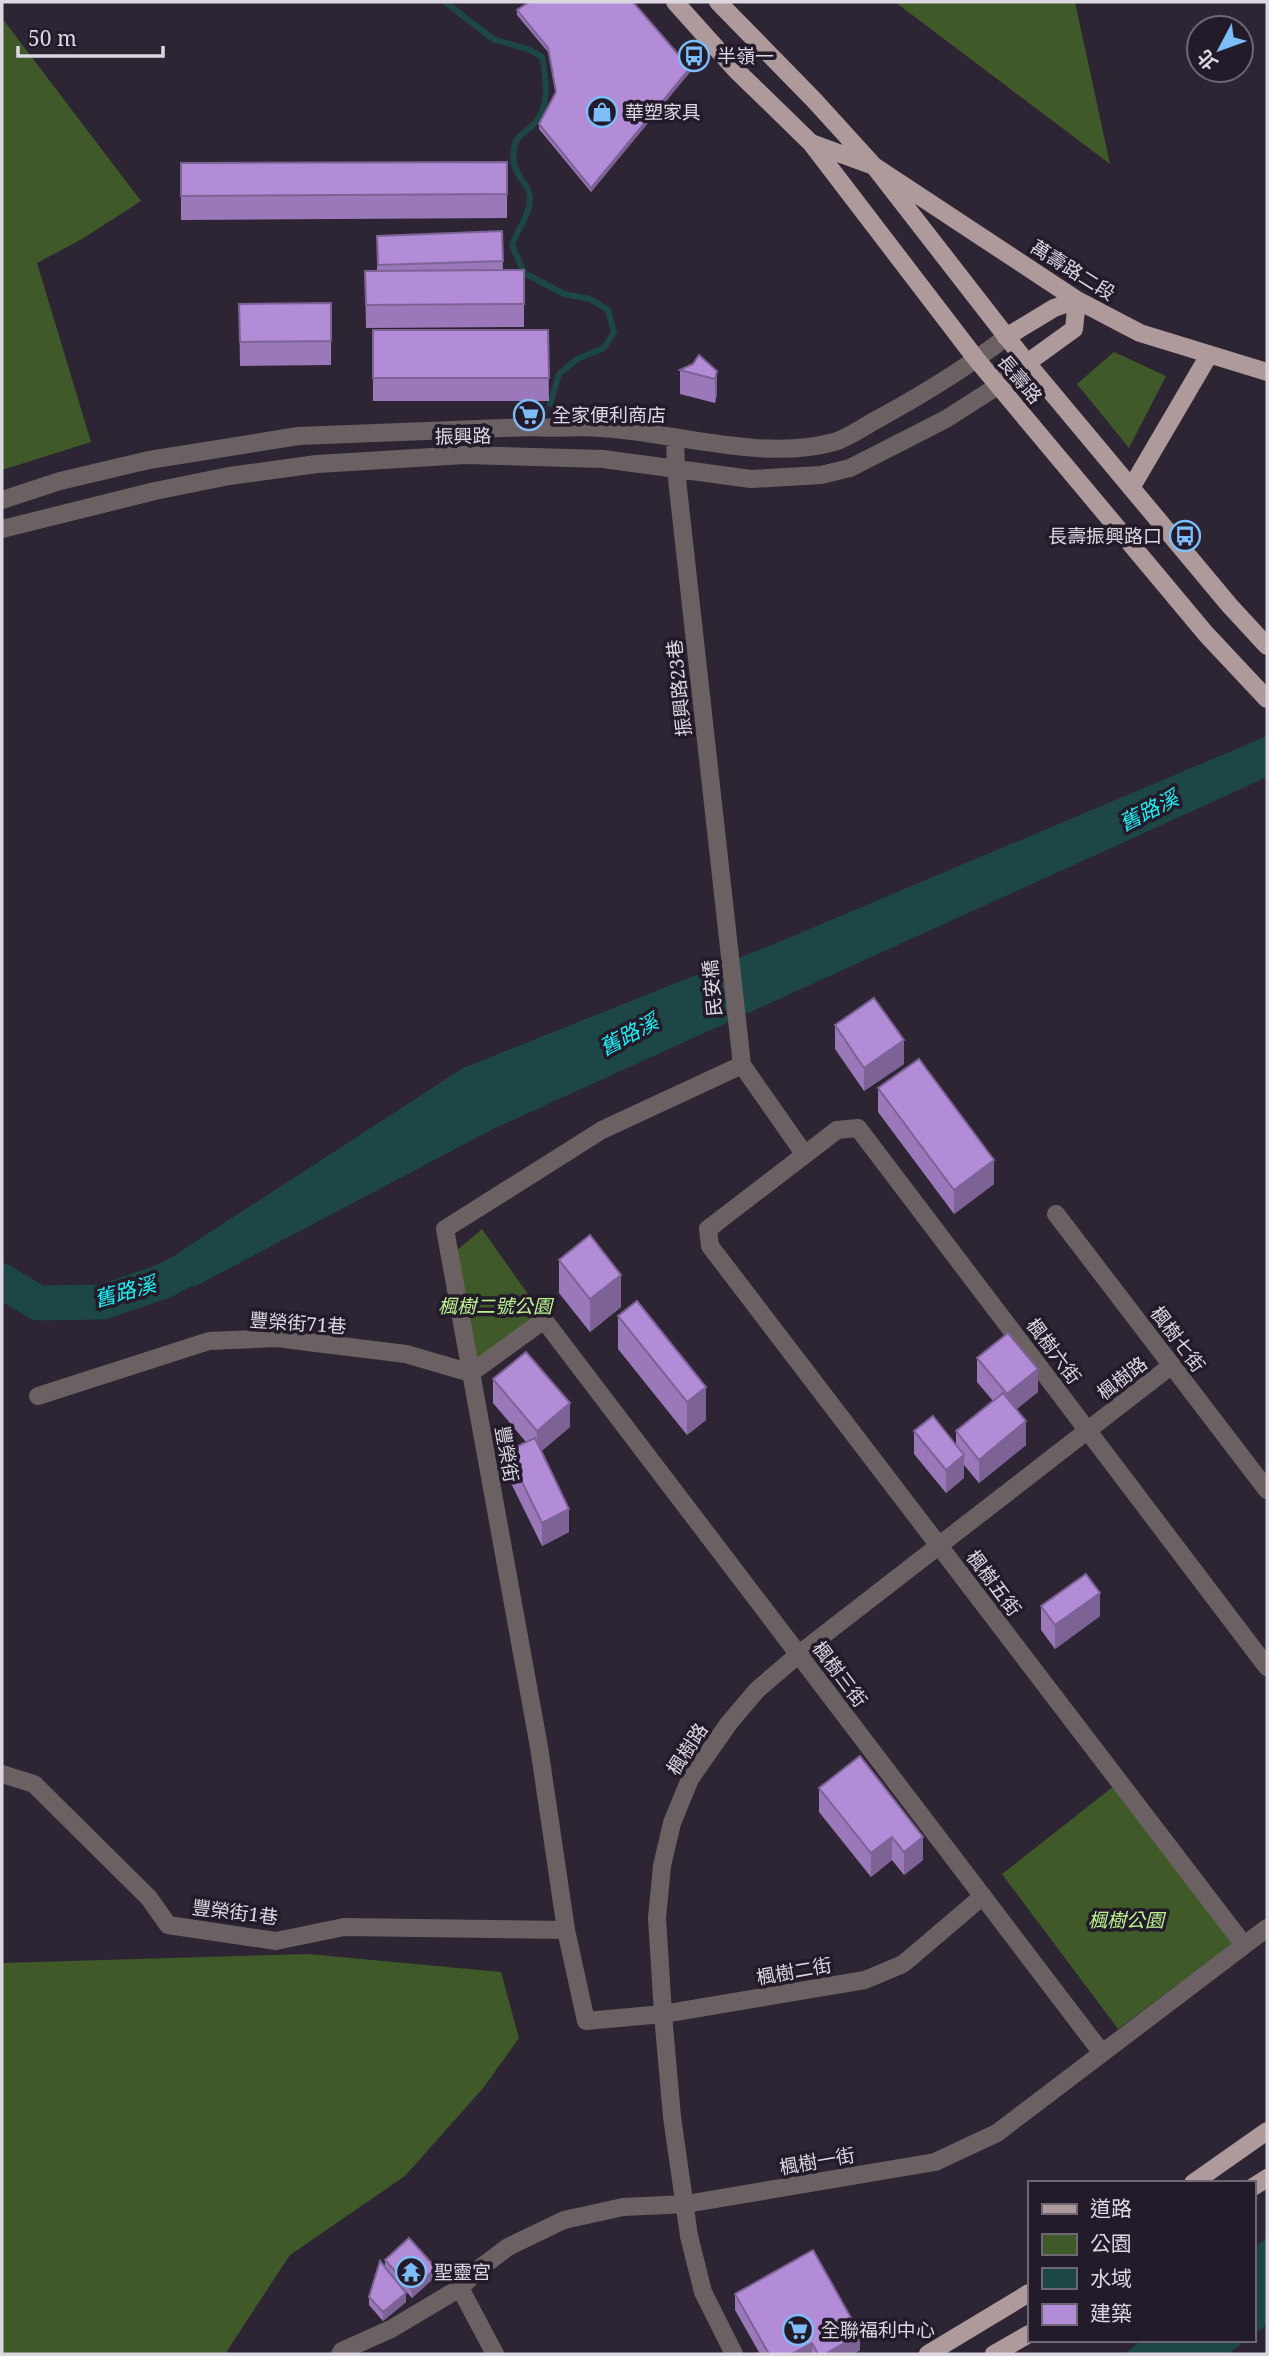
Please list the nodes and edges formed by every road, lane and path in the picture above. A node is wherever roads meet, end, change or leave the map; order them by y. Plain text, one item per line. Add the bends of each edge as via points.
1 (675, 2) edge
2 (718, 2) edge
3 (811, 143) junction
4 (874, 166) junction
5 (1077, 300) junction
6 (1006, 337) junction
7 (1209, 355) junction
8 (977, 360) junction
9 (1027, 363) junction
10 (1267, 372) edge
11 (999, 385) junction
12 (675, 437) junction
13 (676, 470) junction
14 (1131, 488) junction
15 (2, 500) edge
16 (2, 529) edge
17 (1267, 646) edge
18 (1267, 699) edge
19 (728, 934) joint
20 (741, 1065) junction
21 (805, 1155) junction
22 (1056, 1214) dead end
23 (1172, 1365) junction
24 (471, 1373) junction
25 (38, 1396) dead end
26 (1088, 1431) junction
27 (1267, 1490) edge
28 (939, 1546) junction
29 (799, 1654) junction
30 (1267, 1667) edge
31 (2, 1774) edge
32 (983, 1896) junction
33 (1267, 1928) edge
34 (566, 1930) junction
35 (1244, 1945) junction
36 (663, 2014) junction
37 (586, 2021) joint
38 (1102, 2053) junction
39 (1267, 2132) edge
40 (1196, 2181) edge
41 (686, 2204) junction
42 (460, 2288) junction
43 (1028, 2294) edge
44 (1028, 2334) edge
45 (340, 2354) edge
46 (495, 2354) edge
47 (734, 2354) edge
48 (928, 2354) edge
49 (994, 2354) edge

1 - 3 main road, 萬壽路二段
2 - 4 main road, 萬壽路二段
3 - 4 main road, 萬壽路二段
3 - 8 main road, 長壽路
4 - 5 main road, 萬壽路二段
4 - 6 main road, 長壽路
5 - 6 main road via 1054,308
5 - 7 main road, 萬壽路二段 via 1140,333
5 - 9 main road via 1074,329
6 - 8 street, 振興路
6 - 9 main road, 長壽路
7 - 10 main road, 萬壽路二段
7 - 14 main road
8 - 11 main road, 長壽路
8 - 12 street, 振興路 via 836,442 764,449
9 - 11 street, 振興路
9 - 14 main road, 長壽路
11 - 13 street, 振興路 via 946,419 850,468 821,475 751,479
11 - 18 main road, 長壽路 via 1206,634
12 - 13 street, 振興路23巷
12 - 15 street, 振興路 via 531,426 298,436 149,460
13 - 16 street, 振興路 via 603,459 466,456 317,464 155,491
13 - 19 street, 振興路23巷
14 - 17 main road, 長壽路
19 - 20 street, 民安橋
20 - 21 street
20 - 24 street, 豐榮街 via 602,1130 446,1229
21 - 26 street, 楓樹六街 via 837,1130 858,1128
21 - 28 street, 楓樹五街 via 708,1229 710,1246
22 - 23 street, 楓樹七街
23 - 26 street, 楓樹路
23 - 27 street, 楓樹七街
24 - 25 street, 豐榮街71巷 via 406,1354 278,1338 209,1341
24 - 29 street, 楓樹三街 via 544,1320
24 - 34 street, 豐榮街 via 539,1747
26 - 28 street, 楓樹路
26 - 30 street, 楓樹六街
28 - 29 street, 楓樹路
28 - 35 street, 楓樹五街
29 - 32 street, 楓樹三街
29 - 36 street, 楓樹路 via 757,1690 729,1723 690,1779 672,1823 657,1918
31 - 34 street, 豐榮街1巷 via 34,1784 149,1898 168,1925 276,1941 344,1927
32 - 36 street, 楓樹二街 via 903,1964 865,1980
32 - 38 street, 楓樹三街
33 - 35 street, 楓樹一街
34 - 37 street, 豐榮街
35 - 38 street, 楓樹一街
36 - 37 street, 楓樹二街
36 - 41 street, 楓樹路
38 - 41 street, 楓樹一街 via 997,2133 935,2162
39 - 40 main road
41 - 42 street, 楓樹一街 via 623,2207 564,2220 508,2247
41 - 47 street, 楓樹路 via 704,2292
42 - 45 street, 楓樹一街
42 - 46 street
43 - 48 main road
44 - 49 main road

